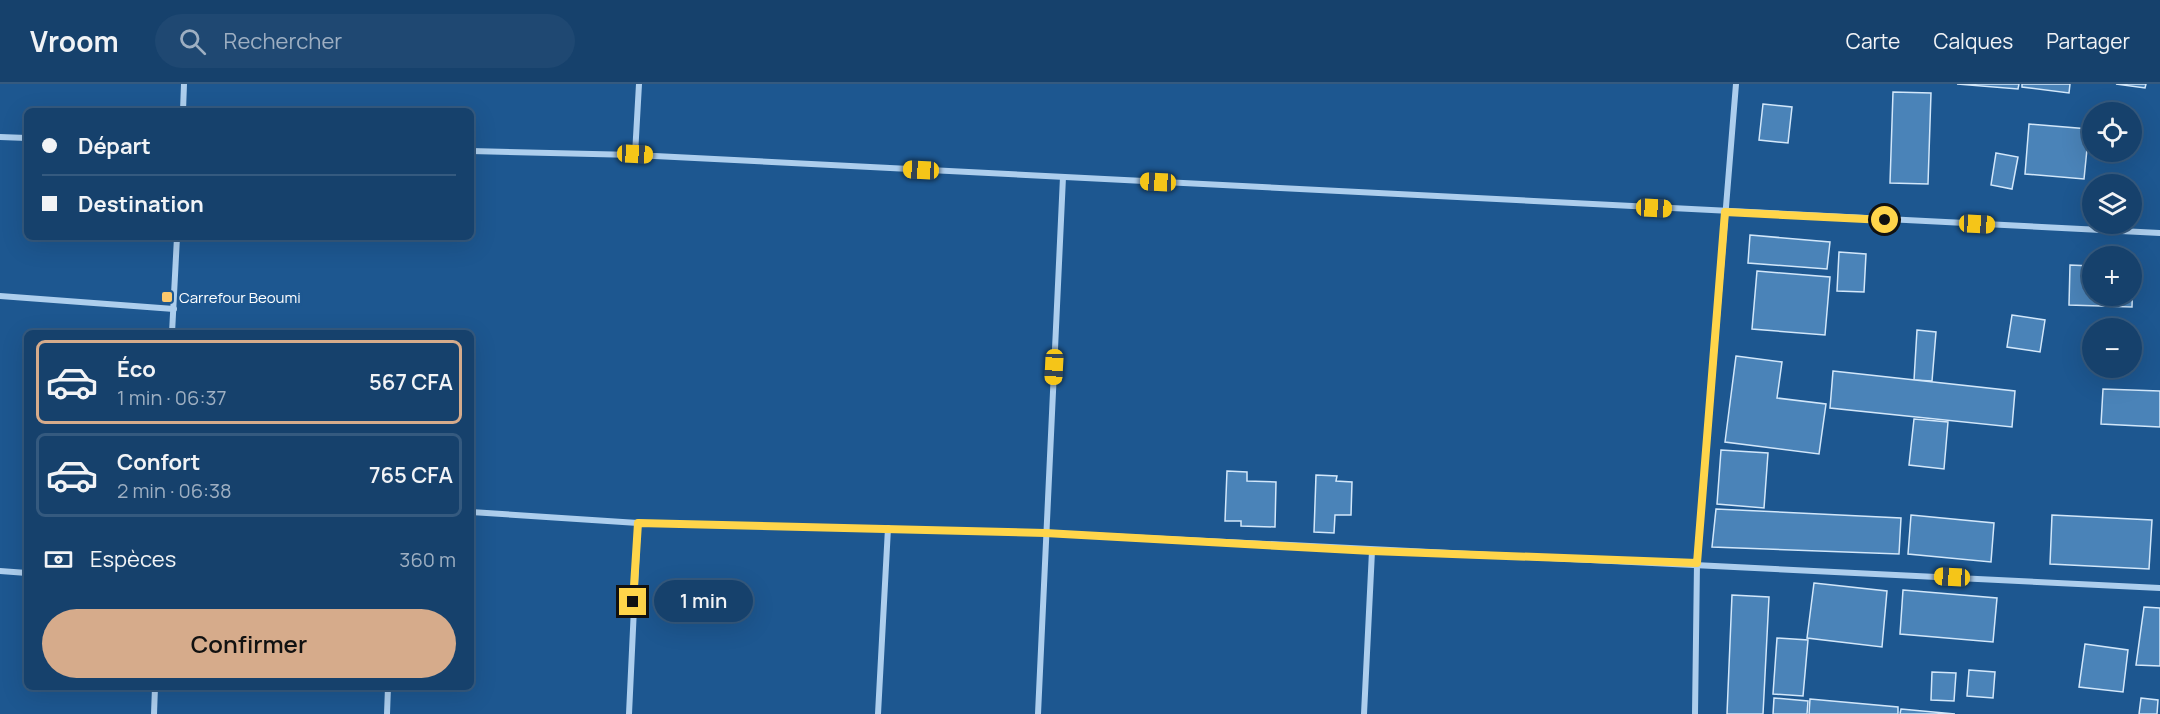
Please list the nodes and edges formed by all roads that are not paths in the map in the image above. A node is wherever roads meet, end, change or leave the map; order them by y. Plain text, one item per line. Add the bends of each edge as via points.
1 (184, 84) edge
2 (639, 84) edge
3 (1736, 84) edge
4 (183, 108) edge
5 (0, 137) edge
6 (24, 138) edge
7 (474, 151) edge
8 (635, 154) junction
9 (1063, 177) junction
10 (1725, 212) junction
11 (2160, 232) edge
12 (177, 240) edge
13 (0, 296) edge
14 (174, 309) junction
15 (172, 330) edge
16 (474, 512) edge
17 (638, 523) junction
18 (888, 528) junction
19 (1045, 533) junction
20 (1372, 551) junction
21 (1697, 563) junction
22 (0, 571) edge
23 (24, 573) edge
24 (2160, 588) edge
25 (155, 690) edge
26 (388, 690) edge
27 (154, 714) edge
28 (387, 714) edge
29 (629, 714) edge
30 (878, 714) edge
31 (1038, 714) edge
32 (1364, 714) edge
33 (1695, 714) edge

1 - 4 street
2 - 8 street
3 - 10 street
5 - 6 street
7 - 8 street
8 - 9 street
9 - 10 street
9 - 19 street
10 - 11 street
10 - 21 street
12 - 14 street
13 - 14 street
14 - 15 street
16 - 17 street
17 - 18 street
17 - 29 street
18 - 19 street
18 - 30 street
19 - 20 street
19 - 31 street
20 - 21 street
20 - 32 street
21 - 24 street
21 - 33 street
22 - 23 street
25 - 27 street
26 - 28 street

